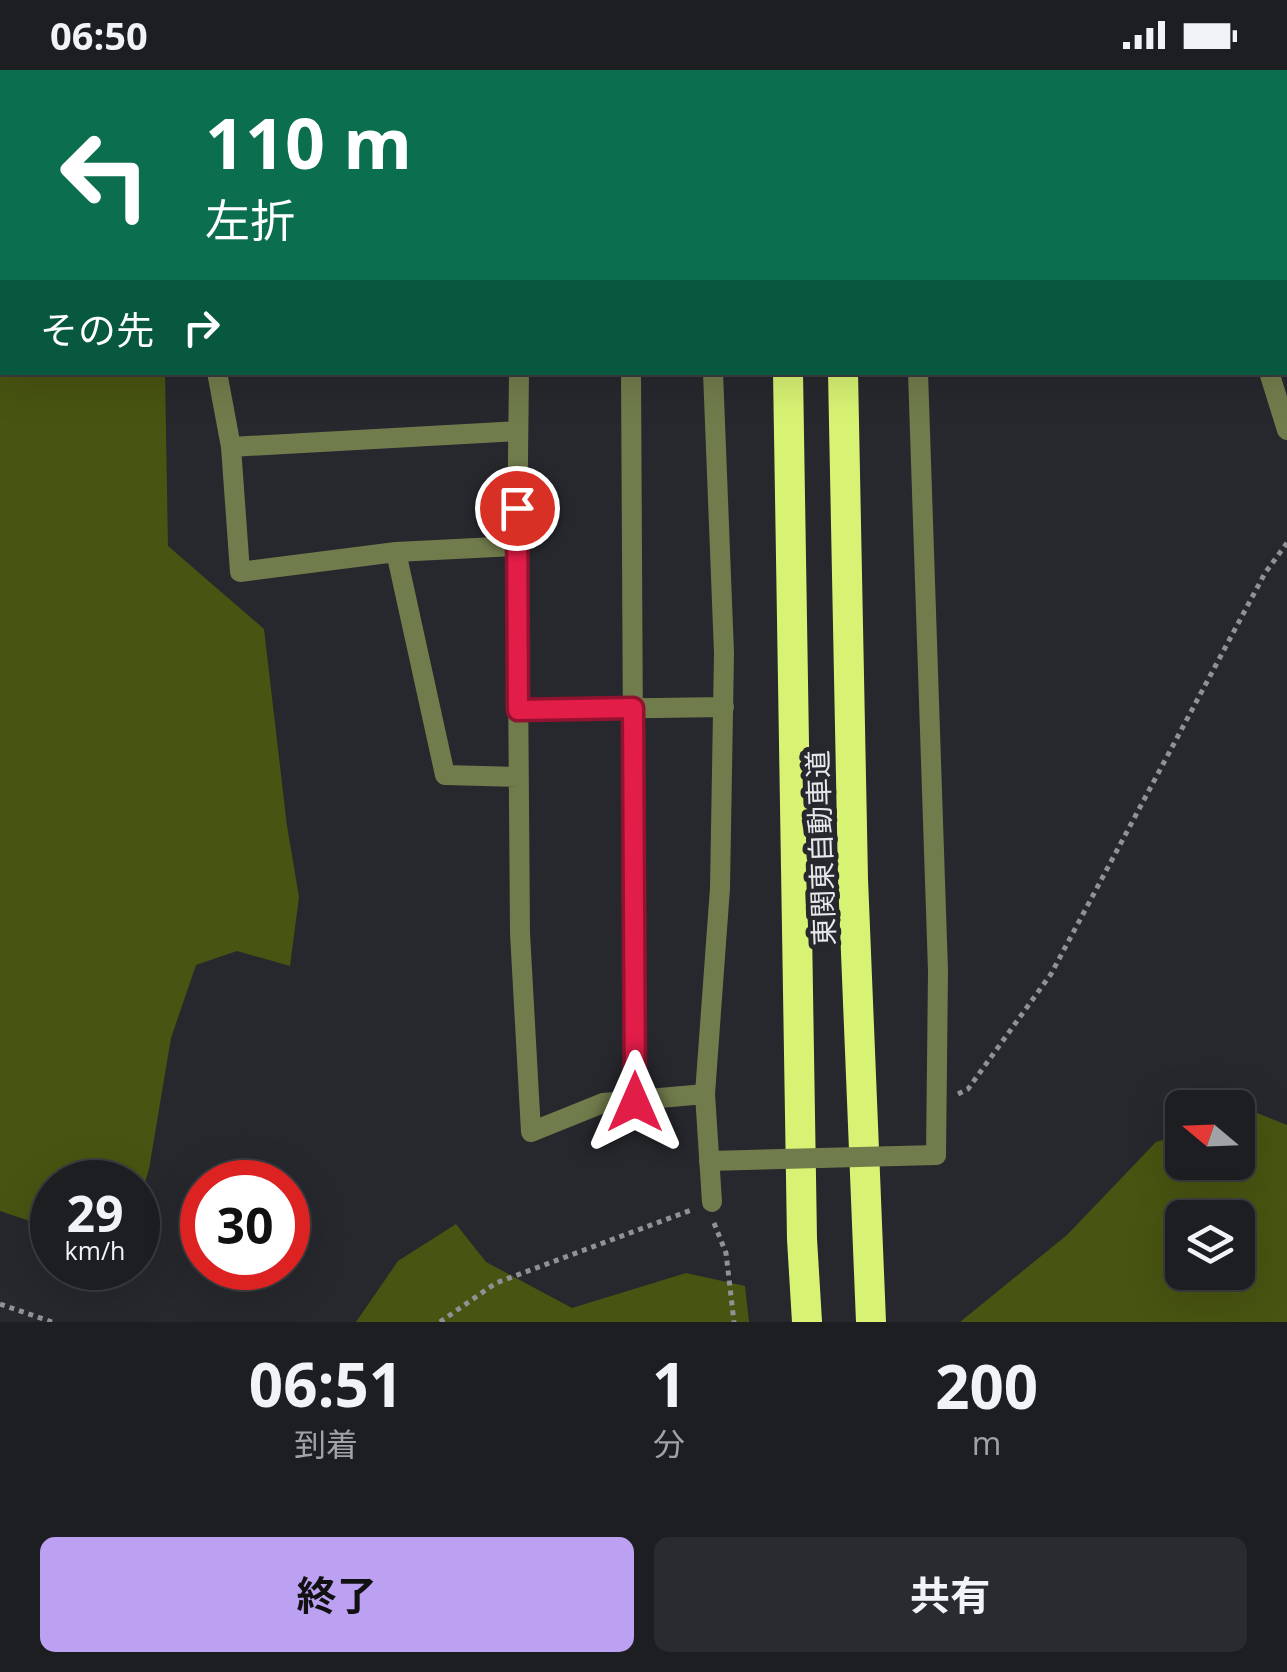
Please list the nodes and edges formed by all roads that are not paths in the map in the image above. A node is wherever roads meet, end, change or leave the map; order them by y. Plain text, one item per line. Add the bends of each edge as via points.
1 (218, 375) edge
2 (519, 375) edge
3 (631, 375) edge
4 (712, 375) edge
5 (788, 375) edge
6 (843, 375) edge
7 (918, 375) edge
8 (1270, 375) edge
9 (1287, 430) edge
10 (518, 431) junction
11 (231, 448) junction
12 (517, 546) junction
13 (396, 552) junction
14 (724, 707) junction
15 (633, 708) junction
16 (518, 710) junction
17 (519, 778) junction
18 (704, 1094) junction
19 (635, 1102) junction
20 (709, 1161) junction
21 (712, 1202) road end
22 (807, 1322) edge
23 (871, 1322) edge

1 - 11 street
2 - 10 street
3 - 15 street
4 - 14 street
5 - 22 highway, 東関東自動車道
6 - 23 highway, 東関東自動車道
7 - 20 street, bridge via 938,970 936,1156
8 - 9 street
10 - 11 street
10 - 12 street
11 - 13 street via 240,572
12 - 13 street
12 - 16 street
13 - 17 street via 445,774
14 - 15 street
14 - 18 street via 720,888
15 - 16 street
15 - 19 street
16 - 17 street
17 - 19 street via 531,1132 603,1103
18 - 19 street
18 - 20 street
20 - 21 street

